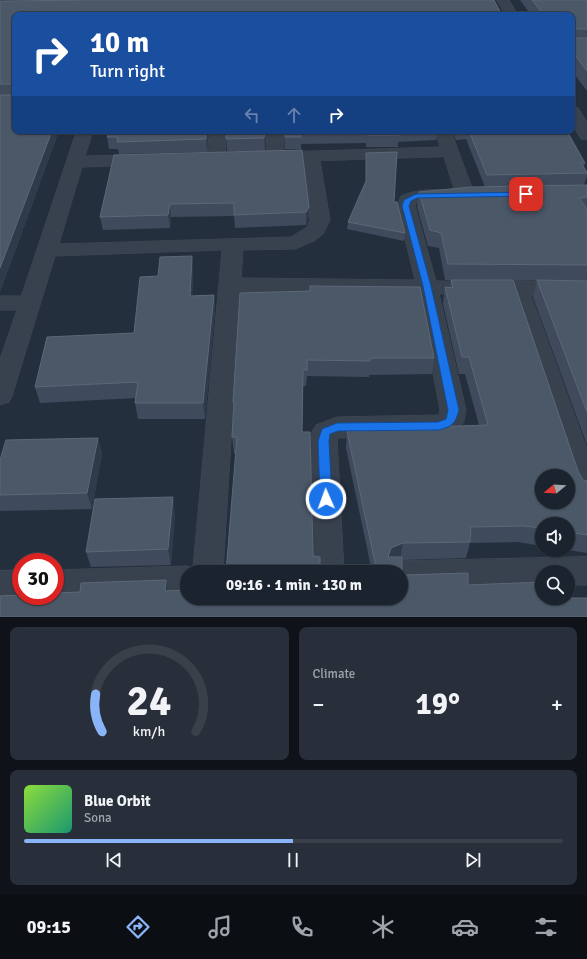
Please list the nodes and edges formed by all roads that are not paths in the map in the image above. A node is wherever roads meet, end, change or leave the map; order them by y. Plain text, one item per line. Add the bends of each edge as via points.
1 (503, 0) edge
2 (510, 12) edge
3 (575, 116) edge
4 (84, 134) edge
5 (218, 134) edge
6 (275, 134) edge
7 (443, 134) edge
8 (587, 135) edge
9 (450, 152) junction
10 (311, 156) junction
11 (253, 157) edge
12 (274, 157) junction
13 (216, 158) edge
14 (161, 160) edge
15 (75, 162) junction
16 (233, 244) junction
17 (47, 250) junction
18 (228, 285) junction
19 (427, 286) junction
20 (518, 288) junction
21 (587, 289) edge
22 (0, 303) edge
23 (30, 303) junction
24 (0, 396) edge
25 (587, 487) edge
26 (208, 565) edge
27 (329, 565) edge
28 (587, 571) edge
29 (408, 575) edge
30 (180, 580) edge
31 (12, 584) edge
32 (64, 584) edge
33 (0, 585) edge

1 - 2 street
3 - 8 street
4 - 15 street
5 - 13 street
6 - 12 street
7 - 9 street
9 - 10 street
9 - 19 street via 474,195 416,196 408,200 406,206
10 - 12 street
10 - 16 street via 320,220 316,230 295,243
11 - 12 street
14 - 15 street
15 - 17 street
16 - 17 street
16 - 18 street
17 - 23 street
18 - 19 street
18 - 26 street
19 - 20 street
19 - 27 street via 453,410 450,421 439,426 337,427 326,432 324,441
20 - 21 street
20 - 25 street
22 - 23 street
23 - 24 street
28 - 29 street
30 - 32 street
31 - 33 street

